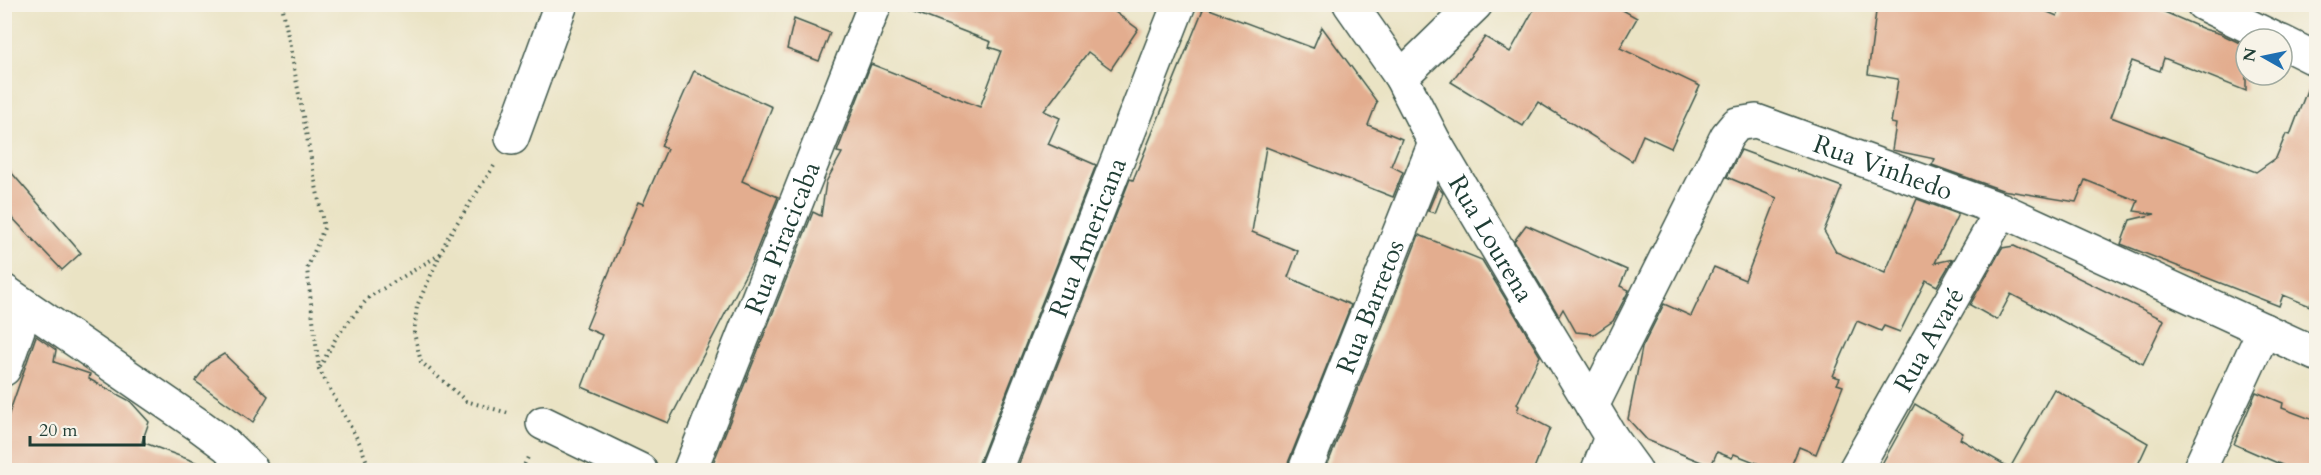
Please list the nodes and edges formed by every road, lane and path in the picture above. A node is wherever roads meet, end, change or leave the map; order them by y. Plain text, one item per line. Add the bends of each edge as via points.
1 (282, 4) edge
2 (561, 4) edge
3 (875, 4) edge
4 (1179, 4) edge
5 (1350, 4) edge
6 (1476, 4) edge
7 (2203, 4) edge
8 (2250, 27) edge
9 (2294, 48) edge
10 (2316, 59) edge
11 (1401, 77) junction
12 (512, 138) joint
13 (1435, 143) junction
14 (2002, 210) junction
15 (441, 253) junction
16 (15, 299) edge
17 (2264, 330) junction
18 (2316, 354) edge
19 (4, 369) edge
20 (319, 369) junction
21 (1592, 406) junction
22 (543, 423) joint
23 (1611, 437) junction
24 (222, 458) edge
25 (252, 471) edge
26 (370, 471) edge
27 (640, 471) edge
28 (690, 471) edge
29 (996, 471) edge
30 (1305, 471) edge
31 (1598, 471) edge
32 (1635, 471) edge
33 (1855, 471) edge
34 (2199, 471) edge

1 - 20 path via 324,228 307,269
2 - 12 street
3 - 28 street, Rua Piracicaba
4 - 29 street, Rua Americana
5 - 11 street, Rua Lourena
6 - 11 street
7 - 8 street
9 - 10 street
11 - 13 street, Rua Lourena
12 - 15 path
13 - 21 street, Rua Lourena
13 - 30 street, Rua Barretos
14 - 17 street, Rua Vinhedo
14 - 21 street, Rua Vinhedo via 1777,127 1756,121 1737,124 1726,136
14 - 33 street, Rua Avaré
15 - 20 path via 369,297 337,336
15 - 22 path via 417,306 414,333 422,362 466,401
16 - 19 street
16 - 24 street
17 - 18 street, Rua Vinhedo
17 - 34 street
20 - 26 path via 360,444
21 - 23 street, Rua Lourena
22 - 27 street
23 - 31 street
23 - 32 street, Rua Lourena
24 - 25 street

